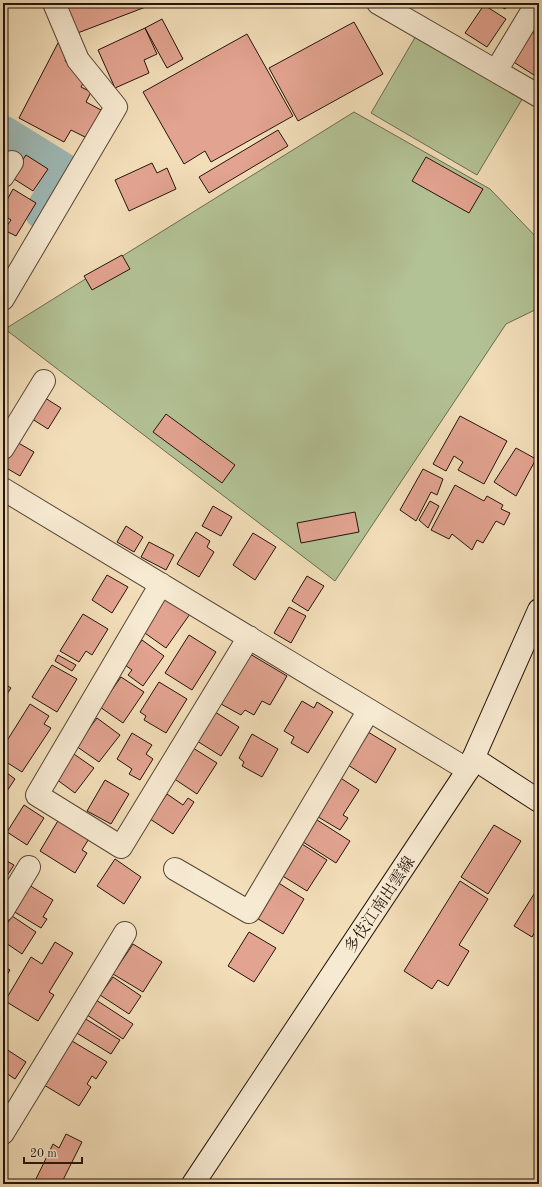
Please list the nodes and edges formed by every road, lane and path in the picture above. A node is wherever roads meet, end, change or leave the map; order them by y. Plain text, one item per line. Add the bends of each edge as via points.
1 (54, 3) edge
2 (378, 3) edge
3 (537, 3) edge
4 (496, 71) junction
5 (539, 96) edge
6 (3, 299) edge
7 (44, 381) dead end
8 (3, 448) edge
9 (3, 489) edge
10 (161, 584) junction
11 (539, 610) edge
12 (249, 637) junction
13 (369, 710) junction
14 (470, 764) junction
15 (539, 801) edge
16 (29, 867) dead end
17 (175, 869) dead end
18 (3, 910) edge
19 (125, 933) dead end
20 (3, 1134) edge
21 (193, 1184) edge

1 - 6 street via 78,60 116,108
2 - 4 street
3 - 4 street
4 - 5 street
7 - 8 street
9 - 10 street
10 - 12 street
10 - 12 street via 37,795 121,847
11 - 14 street, 多伎江南出雲線
12 - 13 street
13 - 14 street
13 - 17 street via 249,912
14 - 15 street
14 - 21 street, 多伎江南出雲線
16 - 18 street
19 - 20 street

